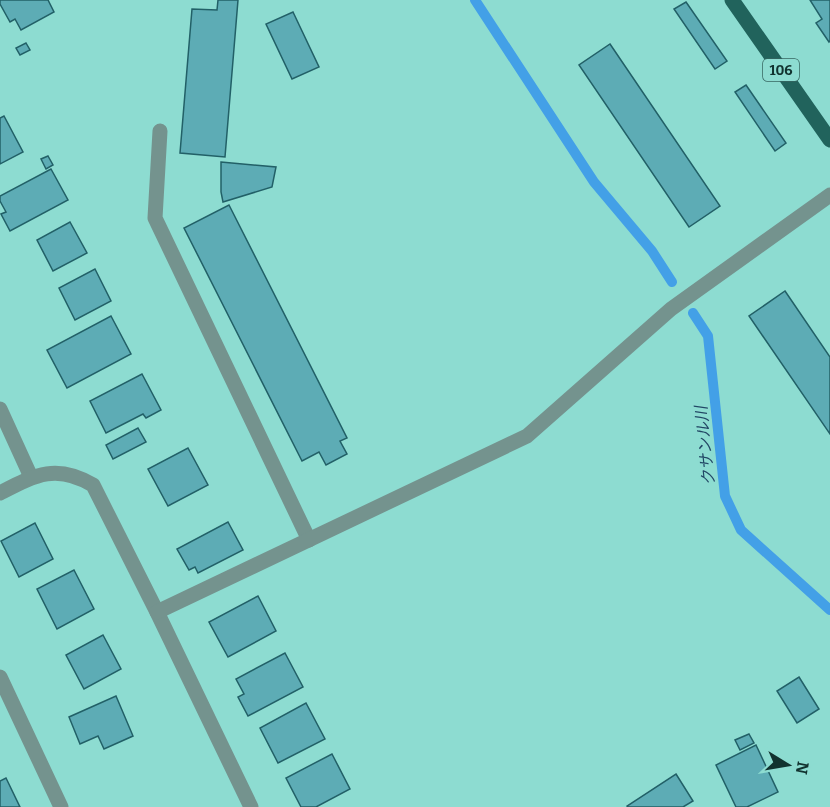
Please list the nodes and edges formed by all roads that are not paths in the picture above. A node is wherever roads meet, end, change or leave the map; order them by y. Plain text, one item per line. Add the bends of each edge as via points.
1 (732, 0) edge
2 (160, 131) dead end
3 (830, 140) edge
4 (830, 195) edge
5 (0, 409) edge
6 (31, 477) junction
7 (0, 493) edge
8 (309, 540) junction
9 (158, 612) junction
10 (0, 677) edge
11 (61, 807) edge
12 (251, 807) edge

1 - 3 main road, 106
2 - 8 street via 155,218
4 - 8 street via 671,309 527,436
5 - 6 street
6 - 7 street
6 - 9 street via 50,472 79,477 93,485
8 - 9 street
9 - 12 street
10 - 11 street

